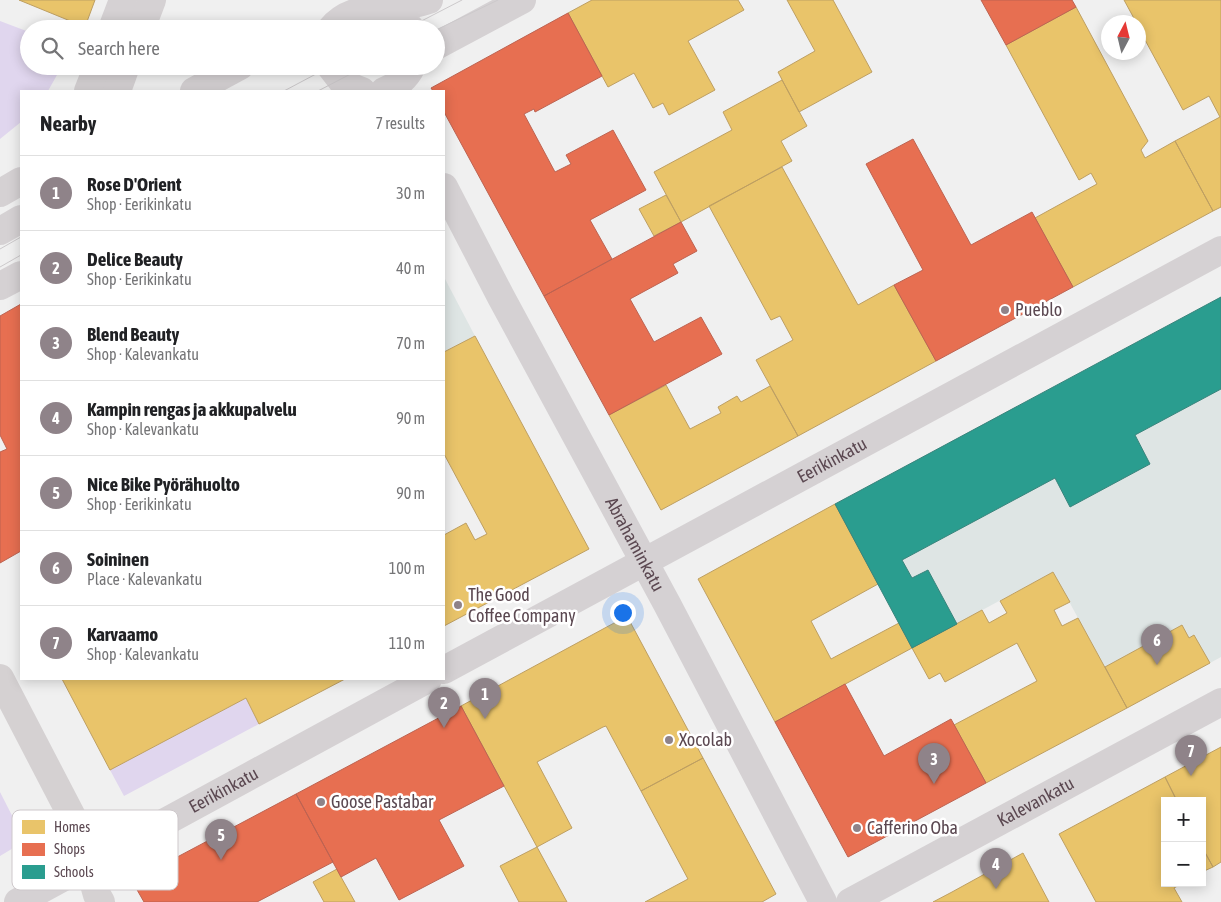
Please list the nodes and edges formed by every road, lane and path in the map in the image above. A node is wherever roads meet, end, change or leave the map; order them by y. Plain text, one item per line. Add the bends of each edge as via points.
1 (123, 0) edge
2 (152, 0) edge
3 (429, 0) edge
4 (522, 0) edge
5 (377, 4) junction
6 (115, 20) edge
7 (144, 20) edge
8 (336, 20) edge
9 (404, 20) edge
10 (445, 41) edge
11 (94, 75) edge
12 (122, 75) edge
13 (223, 75) edge
14 (337, 75) edge
15 (407, 75) edge
16 (88, 90) edge
17 (116, 90) edge
18 (196, 90) edge
19 (359, 90) edge
20 (389, 90) edge
21 (20, 182) edge
22 (445, 189) edge
23 (0, 193) edge
24 (20, 220) edge
25 (0, 231) edge
26 (1221, 250) edge
27 (20, 276) edge
28 (0, 286) edge
29 (644, 562) junction
30 (445, 669) edge
31 (0, 678) edge
32 (426, 680) edge
33 (1221, 702) edge
34 (69, 810) edge
35 (178, 815) edge
36 (40, 890) edge
37 (97, 890) edge
38 (18, 902) edge
39 (101, 902) edge
40 (823, 902) edge
41 (850, 902) edge

1 - 6 street
2 - 7 street
3 - 5 street
4 - 10 street
5 - 8 street via 360,5
5 - 9 street via 397,12
11 - 16 street
12 - 17 street
13 - 18 street
14 - 19 street via 344,84
15 - 20 street
21 - 23 street
22 - 29 street, Abrahaminkatu
24 - 25 street
26 - 29 street, Eerikinkatu
27 - 28 street
29 - 30 street, Eerikinkatu
29 - 40 street, Abrahaminkatu
31 - 34 main road
32 - 35 street, Eerikinkatu
33 - 41 street, Kalevankatu
36 - 38 street, Eerikinkatu
37 - 39 main road

